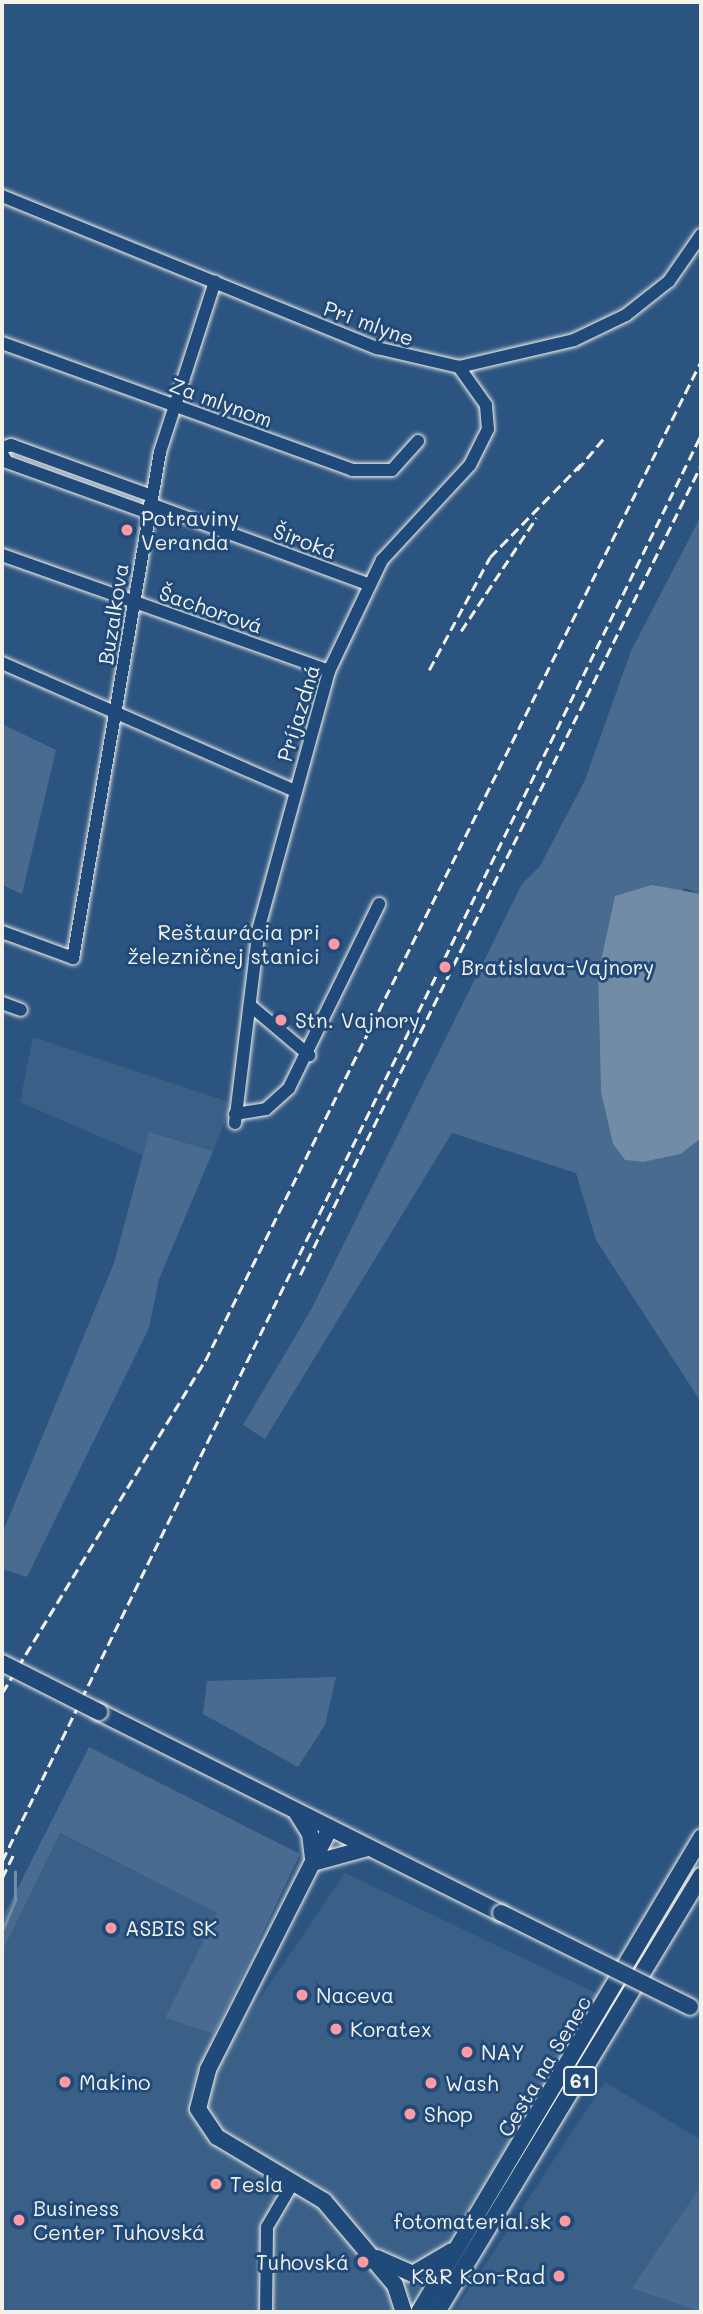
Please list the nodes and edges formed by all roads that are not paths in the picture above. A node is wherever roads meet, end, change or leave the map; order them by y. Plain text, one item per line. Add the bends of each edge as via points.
1 (2, 196) edge
2 (701, 235) edge
3 (215, 282) junction
4 (2, 343) edge
5 (459, 368) junction
6 (173, 405) junction
7 (418, 441) dead end
8 (2, 448) edge
9 (2, 454) edge
10 (150, 504) junction
11 (2, 555) edge
12 (369, 584) junction
13 (135, 603) junction
14 (2, 663) edge
15 (329, 671) junction
16 (117, 713) junction
17 (295, 791) junction
18 (379, 904) dead end
19 (2, 932) edge
20 (2, 1003) edge
21 (252, 1007) junction
22 (21, 1010) dead end
23 (309, 1055) junction
24 (2, 1664) edge
25 (296, 1811) junction
26 (330, 1828) junction
27 (701, 1838) edge
28 (370, 1848) junction
29 (313, 1863) junction
30 (701, 1876) edge
31 (696, 2010) edge
32 (294, 2181) junction
33 (465, 2239) junction
34 (372, 2254) junction
35 (456, 2283) junction
36 (266, 2312) edge
37 (404, 2312) edge
38 (419, 2312) edge
39 (437, 2312) edge
40 (446, 2312) edge

1 - 3 street, Pri mlyne
2 - 5 street, Pri mlyne via 669,281 626,315 574,340
3 - 5 street, Pri mlyne via 404,358
3 - 6 street, Buzalkova
4 - 6 street, Za mlynom
5 - 12 street, Príjazdná via 486,405 484,442 471,465 398,538
6 - 7 street, Za mlynom via 376,474 392,470
6 - 10 street, Buzalkova
8 - 10 street, Široká via 11,445
9 - 10 street, Široká via 7,462
10 - 12 street, Široká
10 - 13 street, Buzalkova
11 - 13 street, Šachorová
12 - 15 street, Príjazdná
13 - 15 street, Šachorová
13 - 16 street, Buzalkova
14 - 16 street
15 - 17 street, Príjazdná
16 - 17 street
16 - 19 street, Buzalkova via 73,958
17 - 21 street, Príjazdná via 259,927
18 - 23 street
20 - 22 street
21 - 23 street
21 - 23 street, Príjazdná via 235,1119 277,1101
24 - 25 main road, bridge
25 - 26 main road
25 - 29 main road via 310,1834
26 - 28 main road
26 - 29 main road, 61
27 - 33 main road, Cesta na Senec / 61
28 - 29 main road
28 - 31 main road, bridge
29 - 32 main road, 61 via 208,2070 198,2109 217,2137
30 - 35 main road, Cesta na Senec / 61
32 - 34 main road, 61 via 324,2201
32 - 36 street via 267,2227
33 - 34 main road, 61 via 423,2273 401,2271
33 - 38 main road, Cesta na Senec / 61
34 - 37 main road, 61 via 395,2285
35 - 39 main road, Cesta na Senec / 61
35 - 40 main road, 61

